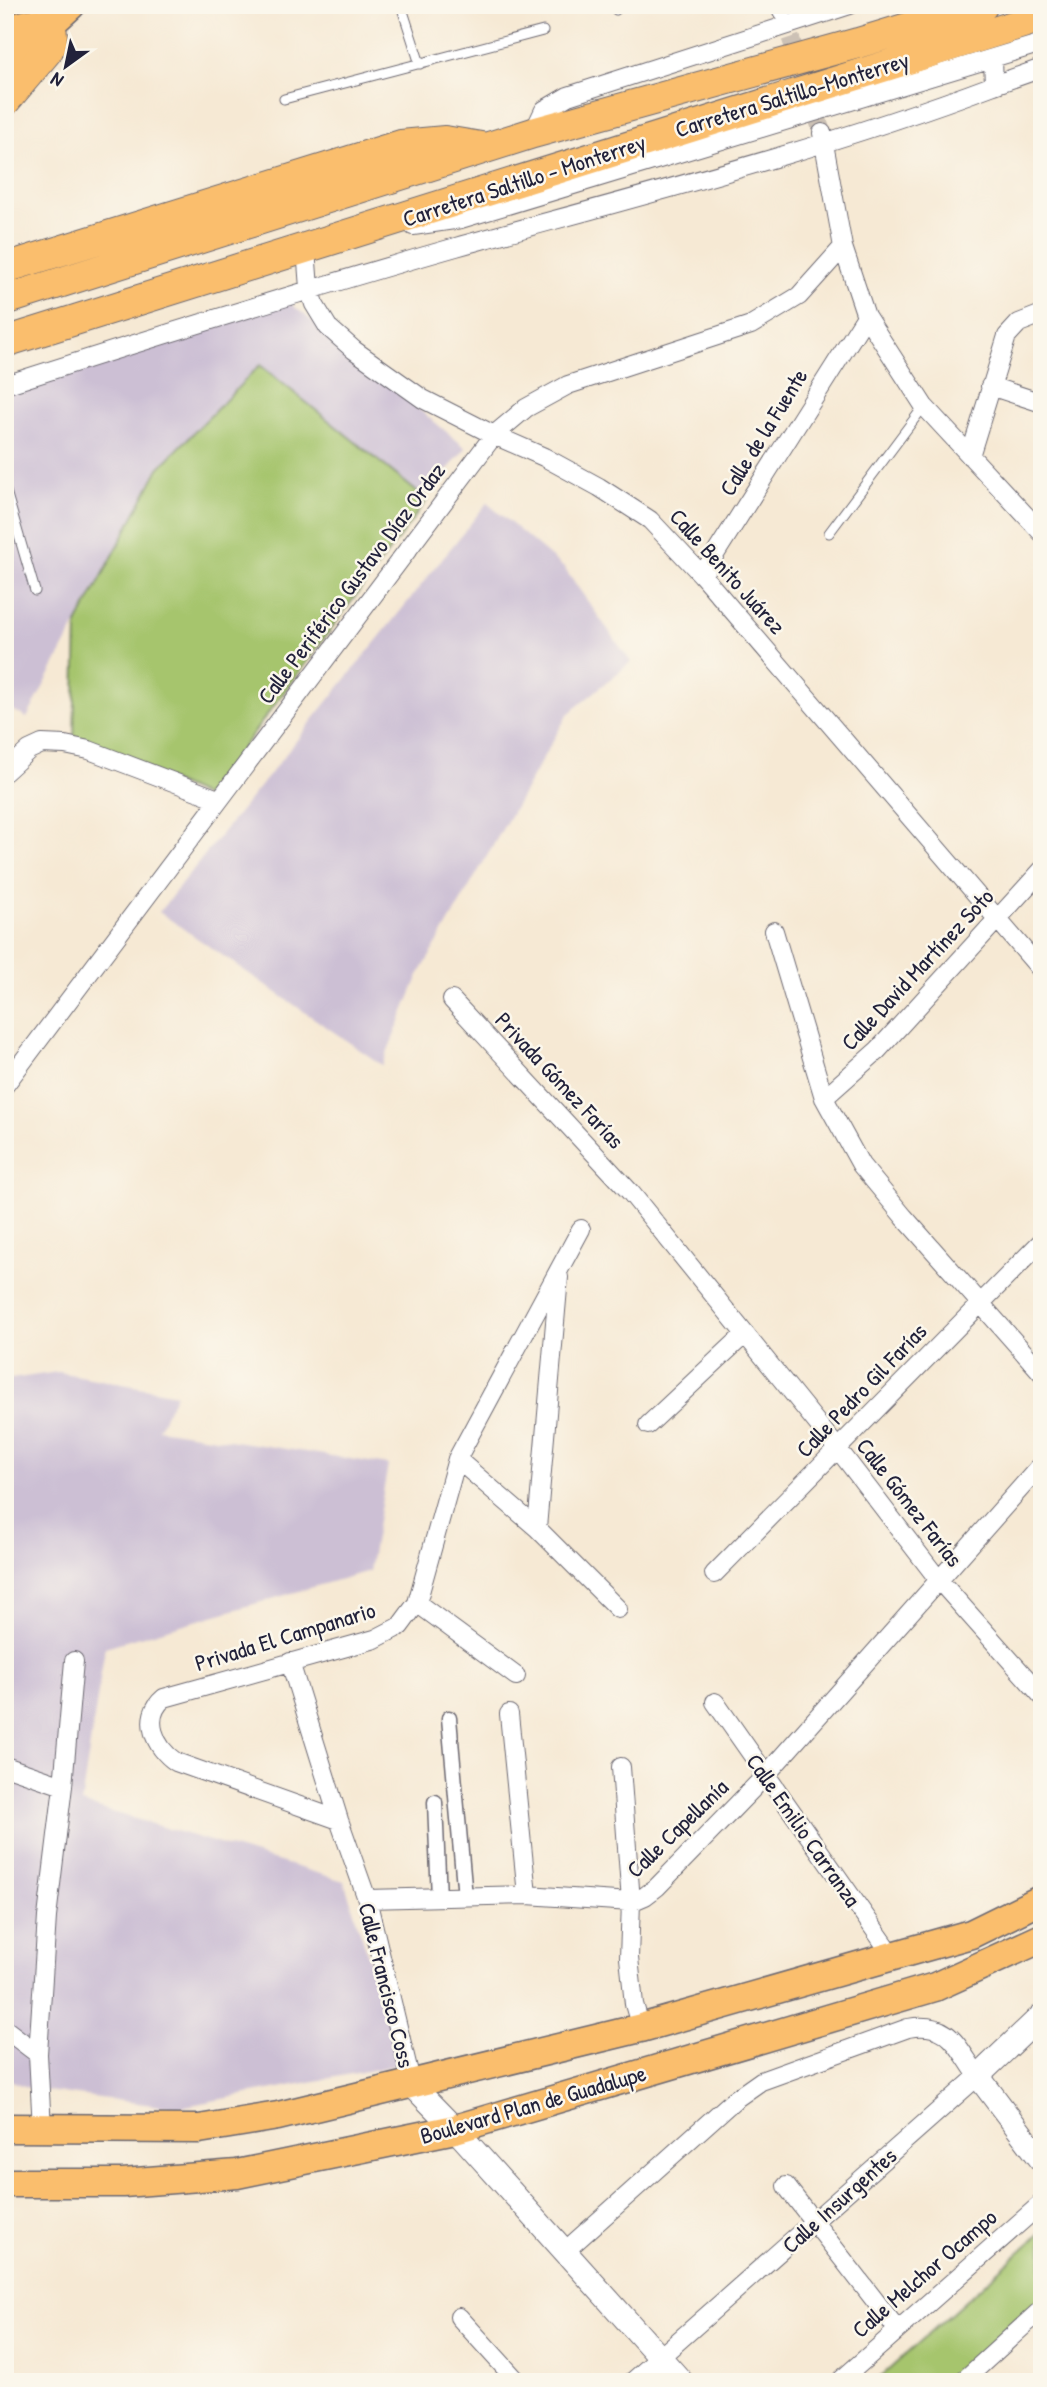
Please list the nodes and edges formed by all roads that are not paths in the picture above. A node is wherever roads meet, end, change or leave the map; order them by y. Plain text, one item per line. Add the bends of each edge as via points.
1 (71, 5) edge
2 (401, 5) edge
3 (850, 5) edge
4 (983, 5) edge
5 (1042, 17) edge
6 (44, 19) edge
7 (542, 31) dead end
8 (5, 35) edge
9 (1042, 43) edge
10 (993, 59) junction
11 (420, 64) junction
12 (1042, 68) edge
13 (5, 75) edge
14 (994, 85) junction
15 (284, 99) dead end
16 (5, 102) edge
17 (533, 133) junction
18 (823, 137) junction
19 (488, 148) junction
20 (351, 235) junction
21 (843, 247) junction
22 (306, 249) junction
23 (5, 268) edge
24 (309, 288) junction
25 (5, 300) edge
26 (1042, 314) edge
27 (866, 316) junction
28 (5, 342) edge
29 (5, 385) edge
30 (990, 386) junction
31 (1042, 403) edge
32 (924, 406) junction
33 (494, 435) junction
34 (970, 456) junction
35 (5, 488) edge
36 (829, 533) dead end
37 (1042, 533) edge
38 (702, 575) junction
39 (35, 591) dead end
40 (5, 772) edge
41 (218, 799) junction
42 (1042, 870) edge
43 (997, 919) junction
44 (774, 931) dead end
45 (1042, 971) edge
46 (452, 1000) dead end
47 (5, 1085) edge
48 (824, 1098) junction
49 (631, 1192) joint
50 (581, 1229) dead end
51 (1042, 1241) edge
52 (559, 1269) junction
53 (980, 1304) junction
54 (745, 1334) junction
55 (1042, 1373) edge
56 (648, 1425) dead end
57 (838, 1449) junction
58 (457, 1459) junction
59 (1042, 1464) edge
60 (537, 1528) junction
61 (714, 1574) dead end
62 (938, 1579) junction
63 (417, 1604) junction
64 (618, 1609) dead end
65 (74, 1661) dead end
66 (290, 1662) junction
67 (516, 1676) dead end
68 (1042, 1696) edge
69 (715, 1702) dead end
70 (509, 1714) dead end
71 (449, 1718) dead end
72 (5, 1766) edge
73 (621, 1766) dead end
74 (765, 1776) junction
75 (63, 1786) junction
76 (435, 1802) dead end
77 (339, 1820) junction
78 (527, 1895) junction
79 (465, 1897) junction
80 (439, 1898) junction
81 (367, 1899) junction
82 (1042, 1899) edge
83 (631, 1902) junction
84 (1042, 1938) edge
85 (893, 1956) junction
86 (1042, 2015) edge
87 (641, 2028) junction
88 (5, 2029) edge
89 (38, 2054) junction
90 (978, 2076) junction
91 (412, 2085) junction
92 (5, 2128) edge
93 (41, 2129) junction
94 (454, 2129) junction
95 (1042, 2161) edge
96 (5, 2183) edge
97 (786, 2186) dead end
98 (1042, 2203) edge
99 (814, 2222) junction
100 (564, 2252) junction
101 (1042, 2309) edge
102 (459, 2317) dead end
103 (897, 2329) junction
104 (659, 2357) junction
105 (518, 2382) edge
106 (632, 2382) edge
107 (682, 2382) edge
108 (839, 2382) edge
109 (962, 2382) edge

1 - 6 main road
2 - 11 lane
3 - 17 street via 568,96 544,110
4 - 17 highway, Carretera Saltillo - Monterrey
5 - 20 highway, Carretera Saltillo - Monterrey
6 - 8 highway
6 - 13 main road
6 - 16 highway via 51,33 48,50
7 - 11 lane
9 - 10 street, Carretera Saltillo-Monterrey
10 - 14 street
10 - 20 street, Carretera Saltillo-Monterrey via 461,219
11 - 15 lane
12 - 14 street
14 - 18 street via 920,113
17 - 19 highway, Carretera Saltillo - Monterrey
18 - 21 street
18 - 24 street
19 - 23 highway via 445,141 401,145
19 - 25 highway, Carretera Saltillo - Monterrey
20 - 22 highway, Carretera Saltillo - Monterrey
21 - 27 street
21 - 33 street, Calle Periférico Gustavo Díaz Ordaz via 799,296 751,324 568,385 526,408
22 - 24 street, Calle Benito Juárez
22 - 28 highway, Carretera Saltillo - Monterrey
24 - 29 street
24 - 33 street, Calle Benito Juárez via 328,327 354,351 423,399
26 - 30 street via 1011,329
27 - 32 street
27 - 38 street, Calle de la Fuente
30 - 31 street
30 - 34 street
32 - 34 street
32 - 36 lane
33 - 38 street, Calle Benito Juárez via 544,457 650,520
33 - 41 street, Calle Periférico Gustavo Díaz Ordaz
34 - 37 street
35 - 39 lane
38 - 43 street, Calle Benito Juárez
40 - 41 street via 29,750 55,744 89,750
41 - 47 street, Calle Periférico Gustavo Díaz Ordaz
42 - 43 street, Calle David Martínez Soto
43 - 45 street, Calle Benito Juárez
43 - 48 street, Calle David Martínez Soto via 887,1040
44 - 48 street
46 - 49 street, Privada Gómez Farías
48 - 53 street via 861,1165
49 - 54 street, Calle Gómez Farías
50 - 52 street, Privada El Campanario
51 - 53 street, Calle Pedro Gil Farías
52 - 58 street, Privada El Campanario
52 - 60 street
53 - 55 street
53 - 57 street, Calle Pedro Gil Farías
54 - 56 street
54 - 57 street, Calle Gómez Farías
57 - 61 street, Calle Pedro Gil Farías
57 - 62 street, Calle Gómez Farías
58 - 60 street
58 - 63 street, Privada El Campanario
59 - 62 street, Calle Capellanía
60 - 64 street
62 - 68 street, Calle Gómez Farías
62 - 74 street, Calle Capellanía
63 - 66 street, Privada El Campanario via 400,1626 375,1639
63 - 67 street
65 - 75 street
66 - 77 street, Calle Francisco Coss
66 - 77 street, Privada El Campanario via 164,1698 155,1705 156,1740 163,1753 177,1762
69 - 74 street, Calle Emilio Carranza
70 - 78 street
71 - 79 street
72 - 75 street
73 - 83 street
74 - 83 street, Calle Capellanía via 657,1887
74 - 85 street, Calle Emilio Carranza
75 - 89 street via 47,1917
76 - 80 street
77 - 81 street, Calle Francisco Coss
78 - 79 street, Calle Capellanía
78 - 83 street, Calle Capellanía
79 - 80 street, Calle Capellanía
80 - 81 street, Calle Capellanía
81 - 91 street, Calle Francisco Coss
82 - 85 main road, Boulevard Plan de Guadalupe via 971,1934
83 - 87 street via 629,1958
84 - 94 main road, Boulevard Plan de Guadalupe via 935,1987
85 - 87 main road, Boulevard Plan de Guadalupe
86 - 90 street, Calle Insurgentes
87 - 91 main road, Boulevard Plan de Guadalupe
88 - 89 street
89 - 93 street
90 - 95 street
90 - 99 street, Calle Insurgentes
90 - 100 street via 947,2033 923,2025 761,2081
91 - 93 main road, Boulevard Plan de Guadalupe via 199,2129
91 - 94 street, Calle Francisco Coss
92 - 93 main road, Boulevard Plan de Guadalupe
94 - 96 main road, Boulevard Plan de Guadalupe via 237,2174 123,2183
94 - 100 street, Calle Francisco Coss
97 - 99 street
98 - 103 street, Calle Melchor Ocampo
99 - 103 street
99 - 104 street, Calle Insurgentes
100 - 104 street, Calle Francisco Coss
101 - 109 street
102 - 105 street
103 - 108 street, Calle Melchor Ocampo
104 - 106 street, Calle Insurgentes
104 - 107 street, Calle Francisco Coss

